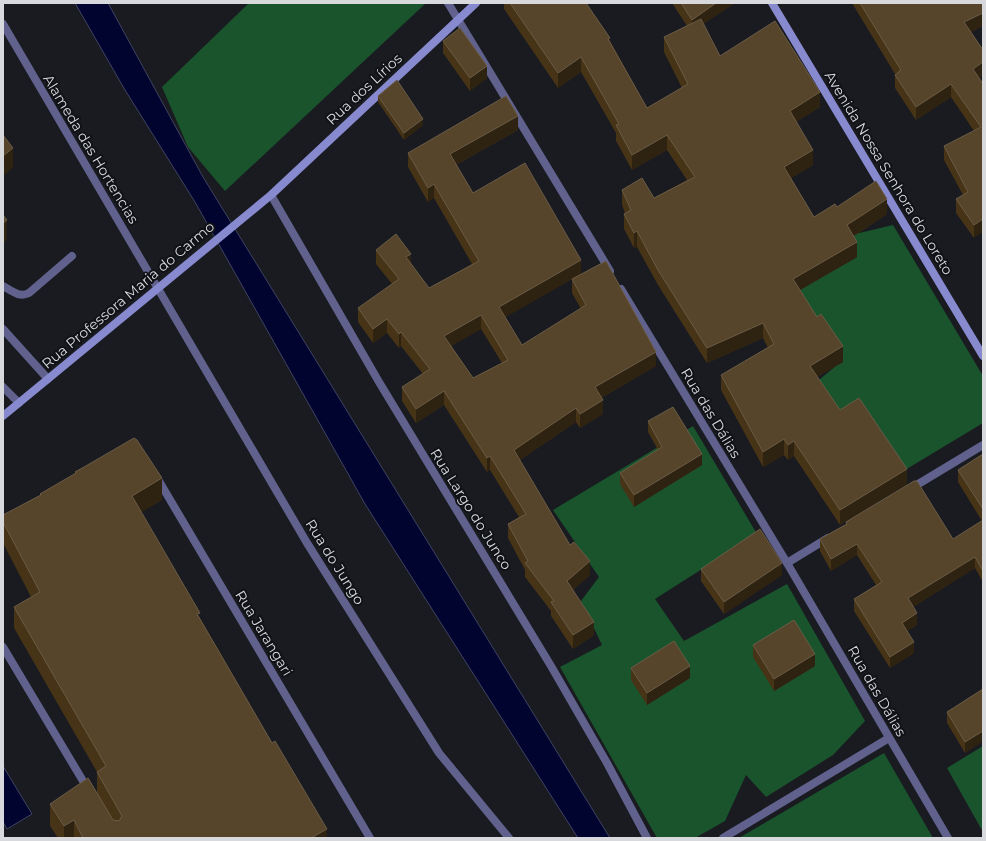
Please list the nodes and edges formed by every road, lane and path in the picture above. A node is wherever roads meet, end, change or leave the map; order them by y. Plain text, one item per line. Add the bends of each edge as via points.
1 (448, 3) edge
2 (476, 3) edge
3 (772, 3) edge
4 (458, 20) junction
5 (3, 24) edge
6 (271, 195) junction
7 (72, 256) dead end
8 (3, 286) edge
9 (159, 287) junction
10 (3, 329) edge
11 (983, 356) edge
12 (48, 379) junction
13 (3, 386) edge
14 (19, 403) junction
15 (3, 416) edge
16 (983, 445) edge
17 (151, 467) edge
18 (902, 494) edge
19 (834, 535) edge
20 (787, 563) junction
21 (3, 647) edge
22 (889, 738) junction
23 (93, 797) edge
24 (370, 838) edge
25 (509, 838) edge
26 (647, 838) edge
27 (723, 838) edge
28 (948, 838) edge

1 - 4 street, Rua das Dálias
2 - 4 street, Rua dos Lírios
3 - 11 street, Avenida Nossa Senhora do Loreto
4 - 6 street, Rua dos Lírios
4 - 20 street, Rua das Dálias
5 - 9 street, Alameda das Hortencias
6 - 9 street, Rua Professora Maria do Carmo
6 - 26 street, Rua Largo do Junco via 379,382 551,666
7 - 8 street via 29,293 18,295
9 - 12 street, Rua Professora Maria do Carmo
9 - 25 street, Rua do Jungo via 307,543 439,753
10 - 12 street
12 - 14 street, Rua Professora Maria do Carmo
13 - 14 street
14 - 15 street, Rua Professora Maria do Carmo
16 - 18 street
17 - 24 street, Rua Jarangari
19 - 20 street
20 - 22 street, Rua das Dálias
21 - 23 street
22 - 27 street
22 - 28 street, Rua das Dálias

